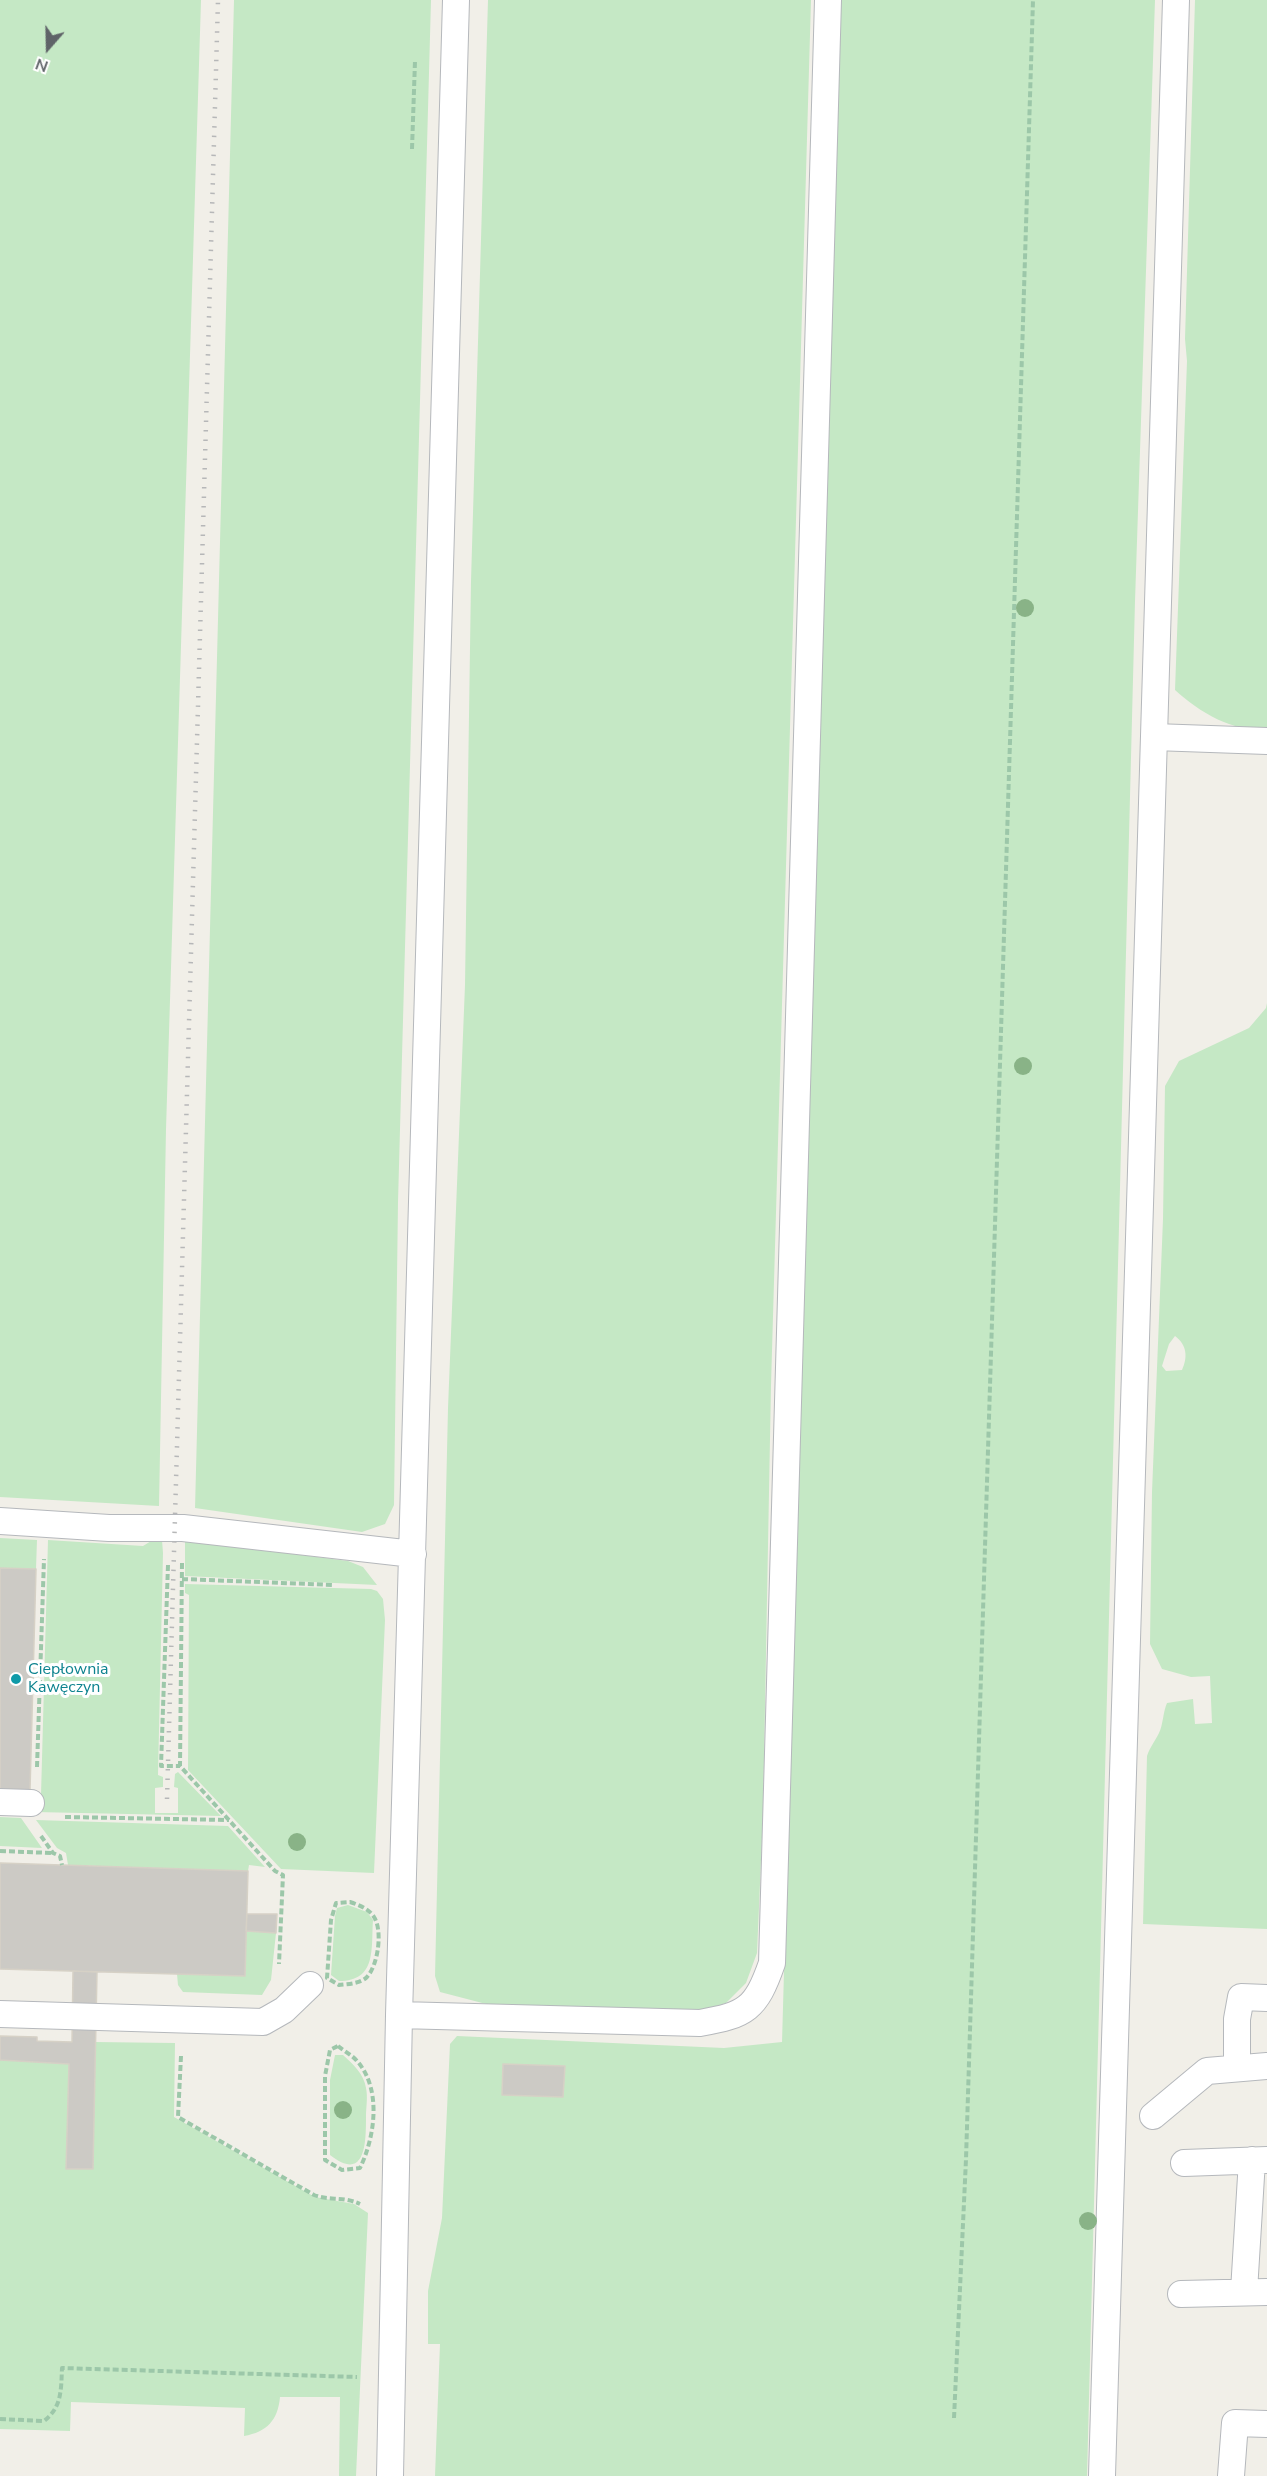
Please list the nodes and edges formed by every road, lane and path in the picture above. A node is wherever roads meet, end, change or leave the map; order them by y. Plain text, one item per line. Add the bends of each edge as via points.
1 (456, 0) edge
2 (828, 0) edge
3 (1033, 0) edge
4 (1176, 0) edge
5 (1154, 737) junction
6 (1267, 741) edge
7 (0, 1521) edge
8 (45, 1525) junction
9 (176, 1528) junction
10 (413, 1554) junction
11 (182, 1579) junction
12 (337, 1585) dead end
13 (180, 1766) junction
14 (20, 1805) edge
15 (229, 1820) junction
16 (0, 1851) edge
17 (53, 1853) junction
18 (62, 1865) dead end
19 (378, 1927) joint
20 (278, 1975) dead end
21 (310, 1985) dead end
22 (1267, 1998) edge
23 (0, 2014) edge
24 (399, 2015) junction
25 (182, 2049) dead end
26 (1267, 2066) edge
27 (1237, 2068) junction
28 (372, 2090) joint
29 (1154, 2116) dead end
30 (1259, 2160) edge
31 (1184, 2163) dead end
32 (365, 2210) dead end
33 (1256, 2291) edge
34 (1181, 2294) dead end
35 (359, 2377) dead end
36 (954, 2418) dead end
37 (0, 2419) edge
38 (1267, 2424) edge
39 (390, 2476) edge
40 (1102, 2476) edge
41 (1231, 2476) edge

1 - 10 lane
2 - 24 lane via 772,1964 762,1992 736,2017 700,2023
3 - 36 path via 966,2159
4 - 5 lane
5 - 6 lane
5 - 40 lane
7 - 8 lane
8 - 9 lane
8 - 14 path via 36,1793
9 - 10 lane
9 - 11 path
9 - 13 path via 160,1766
10 - 24 lane
11 - 12 path
11 - 13 path
13 - 15 path
14 - 15 path
14 - 17 path
15 - 20 path via 283,1875
16 - 17 path
17 - 18 path via 60,1856
19 - 19 path via 376,1958 367,1977 339,1985 327,1978 331,1920 336,1904 350,1902 363,1907 374,1916
21 - 23 lane via 284,2010 263,2022
22 - 27 lane via 1241,1997
24 - 39 lane
25 - 32 path via 178,2117 314,2195 326,2199 339,2197 359,2203
26 - 27 lane
27 - 29 lane via 1207,2071
28 - 28 path via 358,2061 339,2046 330,2050 325,2076 325,2160 331,2165 342,2170 360,2168 373,2131
30 - 31 lane
30 - 33 lane
33 - 34 lane
35 - 37 path via 62,2368 55,2412 44,2421
38 - 41 lane via 1235,2422

